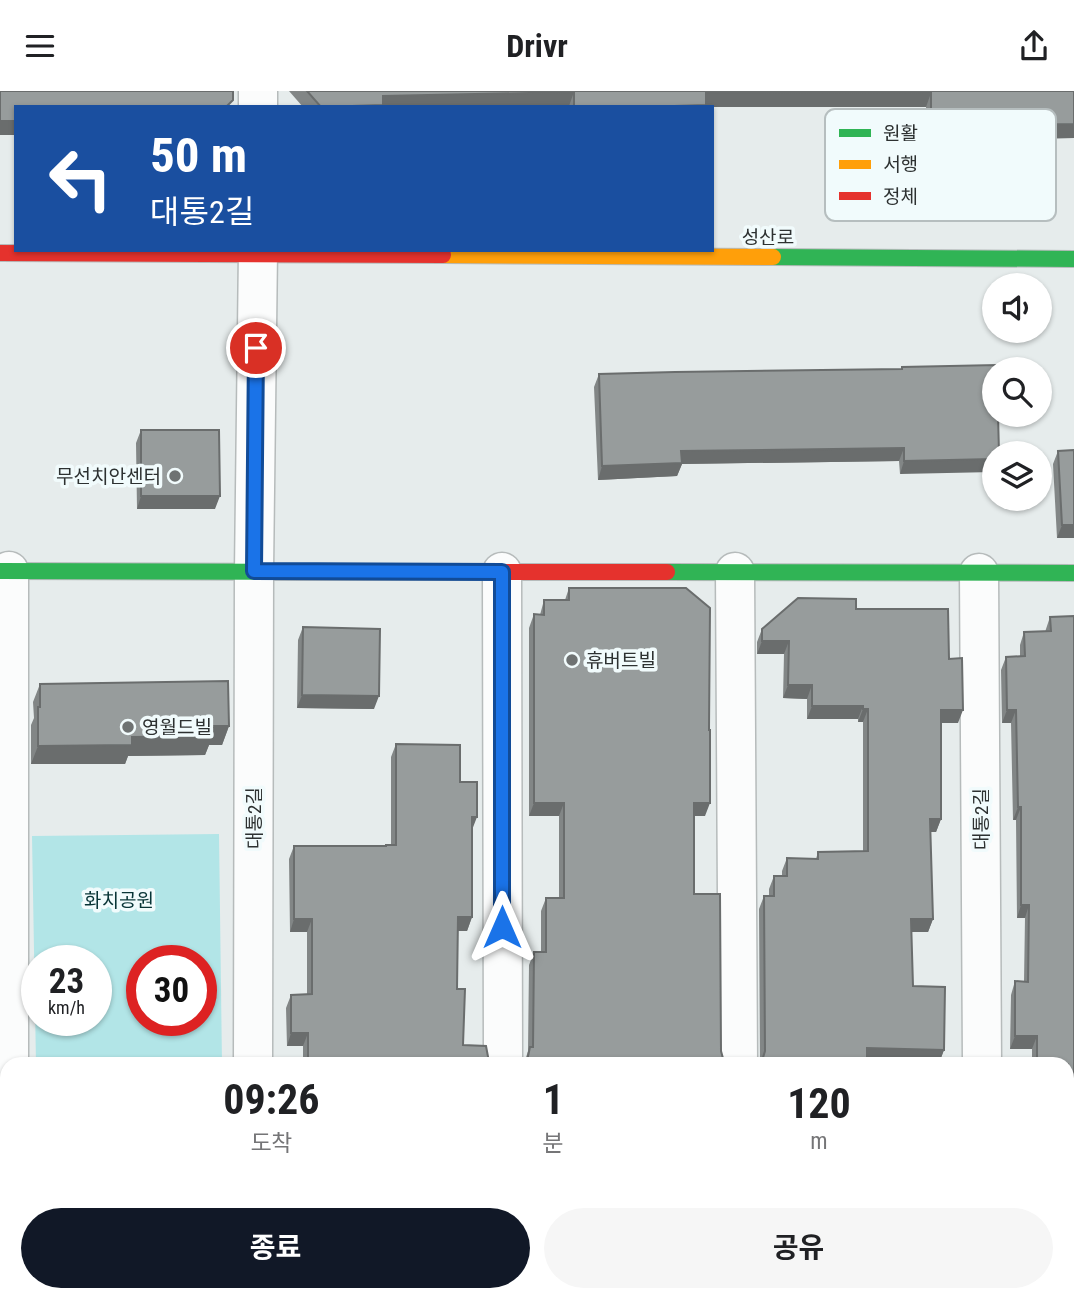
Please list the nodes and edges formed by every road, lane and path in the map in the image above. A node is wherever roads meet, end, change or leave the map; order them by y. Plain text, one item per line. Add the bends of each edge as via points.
1 (0, 253) edge
2 (258, 253) edge
3 (1074, 259) edge
4 (5, 571) edge
5 (254, 571) junction
6 (502, 572) junction
7 (734, 572) junction
8 (979, 573) junction
9 (1074, 573) edge
10 (9, 1057) edge
11 (253, 1057) edge
12 (503, 1057) edge
13 (738, 1057) edge
14 (982, 1057) edge

1 - 2 street, 성산로
2 - 3 street, 성산로
2 - 5 street, 대통2길
4 - 5 street
4 - 10 street
5 - 6 street
5 - 11 street, 대통2길
6 - 7 street
6 - 12 street
7 - 8 street
7 - 13 street
8 - 9 street
8 - 14 street, 대통2길

